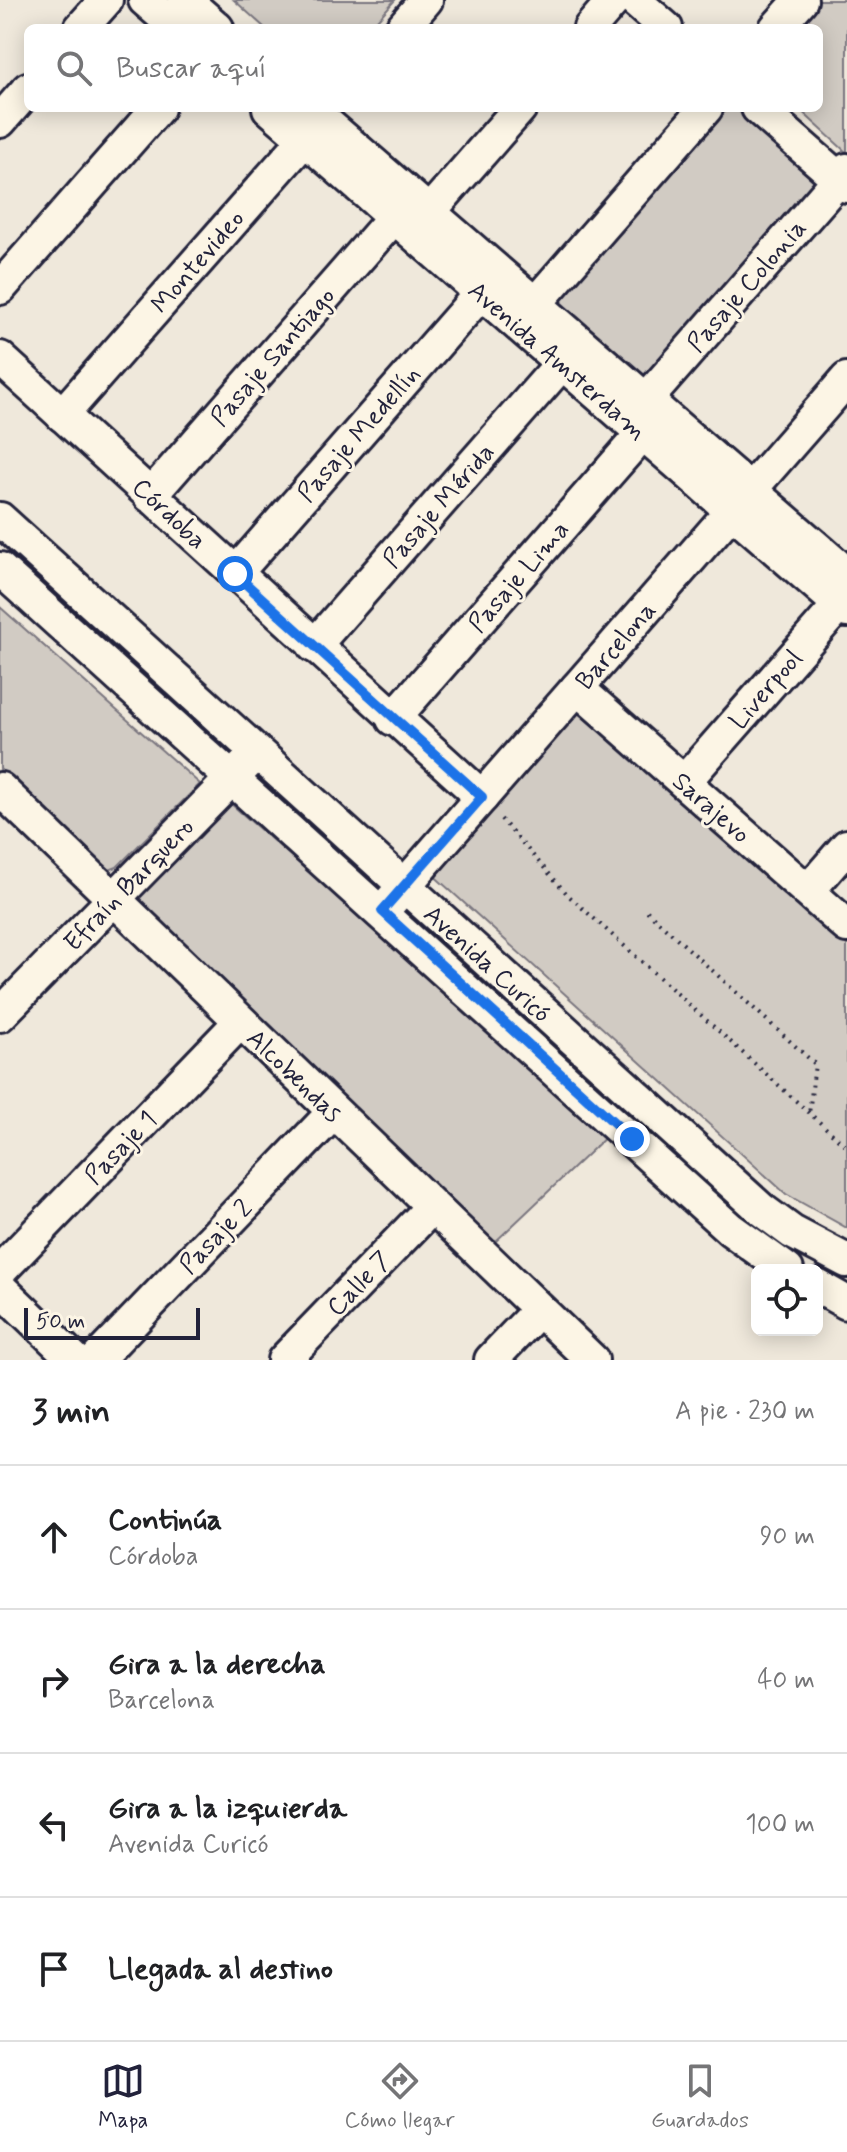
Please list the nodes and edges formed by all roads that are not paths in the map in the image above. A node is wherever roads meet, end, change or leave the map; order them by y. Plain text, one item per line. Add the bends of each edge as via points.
1 (106, 0) edge
2 (145, 0) edge
3 (185, 0) edge
4 (426, 0) edge
5 (614, 0) edge
6 (634, 0) edge
7 (801, 0) edge
8 (85, 24) edge
9 (172, 24) edge
10 (212, 24) edge
11 (405, 24) edge
12 (593, 24) edge
13 (661, 24) edge
14 (780, 24) edge
15 (24, 94) edge
16 (154, 112) edge
17 (288, 112) edge
18 (516, 112) edge
19 (703, 112) edge
20 (763, 112) edge
21 (317, 118) edge
22 (0, 121) edge
23 (844, 178) edge
24 (429, 212) junction
25 (394, 217) junction
26 (0, 288) edge
27 (481, 293) junction
28 (535, 304) junction
29 (0, 358) edge
30 (562, 363) junction
31 (847, 379) edge
32 (646, 400) junction
33 (62, 415) junction
34 (643, 433) junction
35 (150, 496) junction
36 (741, 501) junction
37 (0, 519) edge
38 (0, 569) edge
39 (235, 574) junction
40 (844, 586) edge
41 (314, 646) junction
42 (577, 688) junction
43 (393, 719) junction
44 (257, 753) junction
45 (232, 779) junction
46 (684, 782) junction
47 (0, 789) edge
48 (482, 797) junction
49 (847, 846) edge
50 (404, 887) junction
51 (808, 891) junction
52 (113, 899) junction
53 (382, 911) junction
54 (847, 926) edge
55 (0, 1015) edge
56 (240, 1022) junction
57 (333, 1113) junction
58 (432, 1207) junction
59 (847, 1261) edge
60 (779, 1264) edge
61 (0, 1271) edge
62 (0, 1288) edge
63 (823, 1289) edge
64 (847, 1303) edge
65 (539, 1310) junction
66 (75, 1360) edge
67 (96, 1360) edge
68 (284, 1360) edge
69 (491, 1360) edge
70 (592, 1360) edge

1 - 8 street
2 - 9 street
3 - 10 street
4 - 11 street
5 - 12 street
6 - 13 street
7 - 14 street
15 - 22 street
16 - 26 street
17 - 21 street, Avenida Amsterdam
18 - 24 street
19 - 28 street
20 - 23 street
21 - 24 street, Avenida Amsterdam
21 - 25 street, Avenida Amsterdam
21 - 33 street, Montevideo
23 - 32 street, Pasaje Colonia
24 - 28 street, Avenida Amsterdam
25 - 27 street, Avenida Amsterdam
25 - 35 street, Pasaje Santiago
27 - 30 street, Avenida Amsterdam
27 - 39 street, Pasaje Medellín
28 - 32 street, Avenida Amsterdam
29 - 33 street, Córdoba
30 - 34 street, Avenida Amsterdam
30 - 41 street, Pasaje Mérida
31 - 36 street, Barcelona
32 - 36 street, Avenida Amsterdam
33 - 35 street, Córdoba
34 - 36 street, Avenida Amsterdam
34 - 43 street, Pasaje Lima
35 - 39 street, Córdoba
36 - 40 street, Avenida Amsterdam
36 - 42 street, Barcelona
37 - 44 street, Avenida Curicó
38 - 45 street, Avenida Curicó
39 - 41 street, Córdoba
40 - 46 street, Liverpool
41 - 43 street, Córdoba
42 - 46 street, Sarajevo
42 - 48 street, Barcelona
43 - 48 street, Córdoba
44 - 45 street, Efraín Barquero
44 - 50 street, Avenida Curicó
45 - 52 street, Efraín Barquero
45 - 53 street, Avenida Curicó
46 - 51 street, Sarajevo
47 - 52 street, Alcobendas
48 - 50 street, Barcelona
49 - 51 street
50 - 53 street, Barcelona
50 - 59 street, Avenida Curicó via 762,1210
51 - 54 street, Sarajevo
52 - 55 street, Efraín Barquero
52 - 56 street, Alcobendas
53 - 60 street, Avenida Curicó via 730,1229
56 - 57 street, Alcobendas
56 - 61 street, Pasaje 1
57 - 58 street, Alcobendas
57 - 67 street, Pasaje 2
58 - 65 street, Alcobendas
58 - 68 street, Calle 7
62 - 66 street
63 - 64 street
65 - 69 street
65 - 70 street, Alcobendas

